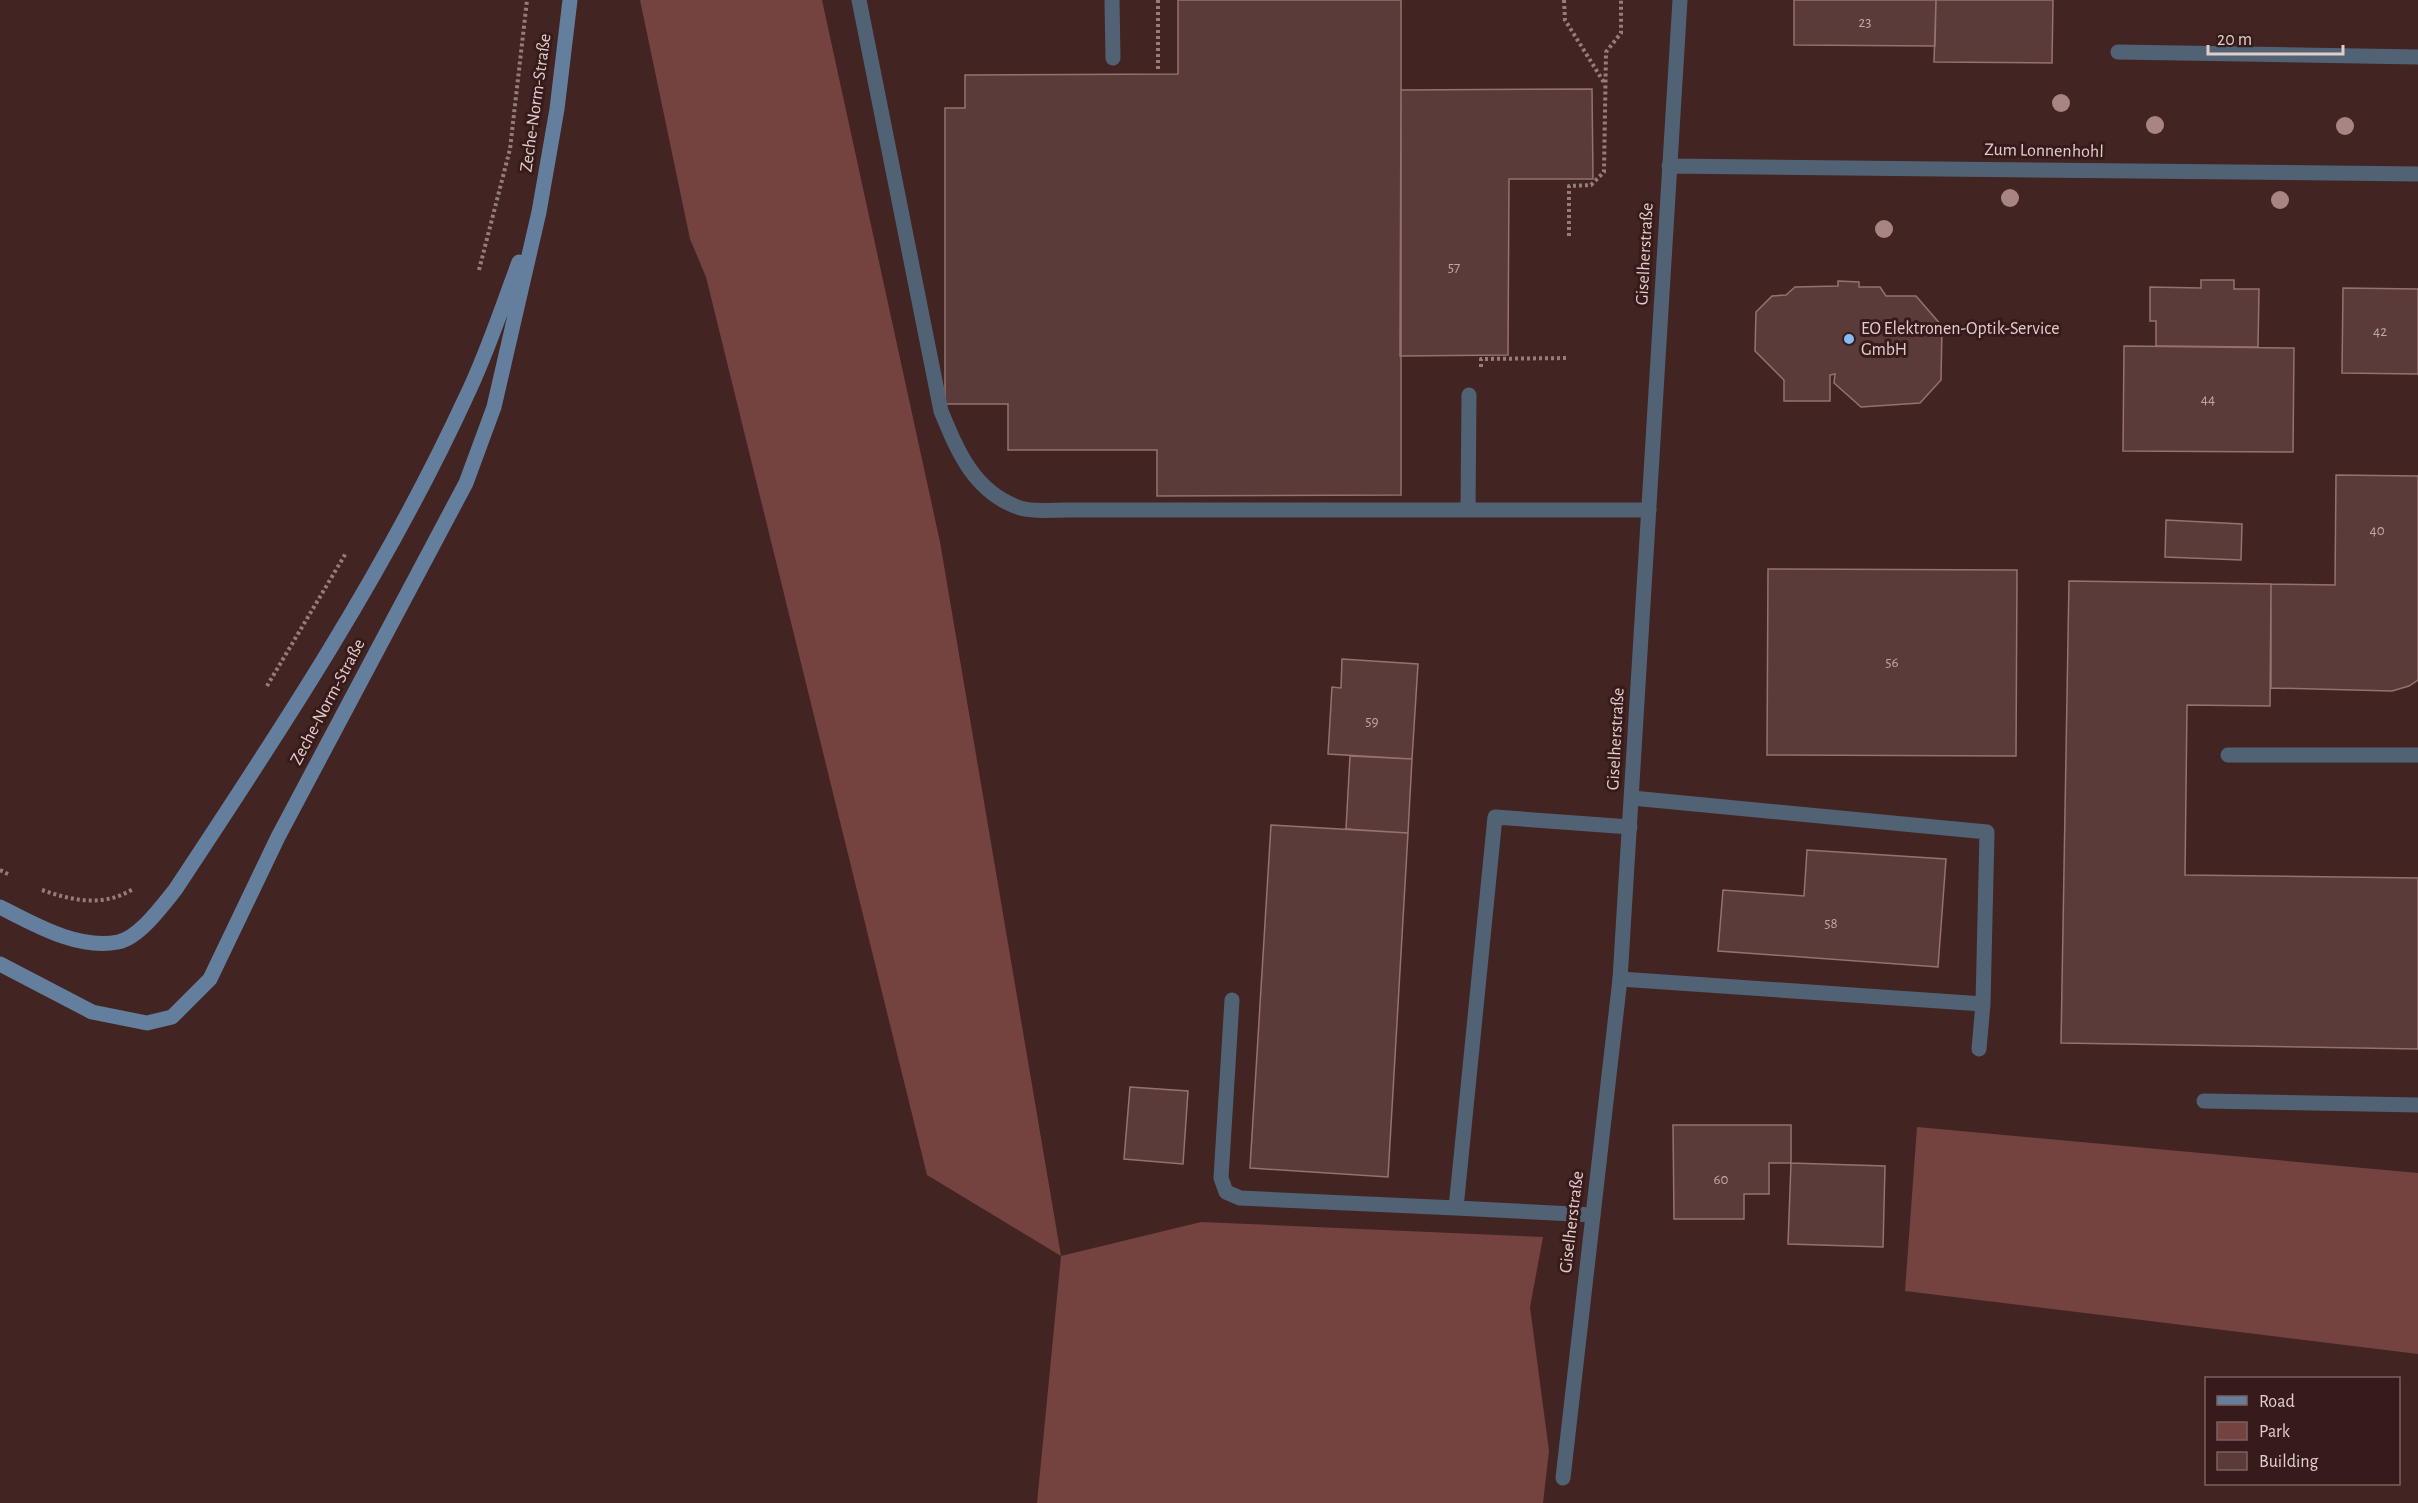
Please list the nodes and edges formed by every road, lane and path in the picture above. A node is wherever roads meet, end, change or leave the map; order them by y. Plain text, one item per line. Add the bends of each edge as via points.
1 (527, 0) edge
2 (570, 0) edge
3 (859, 0) edge
4 (1112, 0) edge
5 (1158, 0) edge
6 (1564, 0) edge
7 (1621, 0) edge
8 (1680, 0) edge
9 (2118, 52) dead end
10 (2418, 57) edge
11 (1113, 58) dead end
12 (1158, 69) dead end
13 (1606, 85) junction
14 (1669, 166) junction
15 (2418, 174) edge
16 (539, 212) junction
17 (1569, 236) dead end
18 (477, 279) dead end
19 (1568, 358) dead end
20 (1470, 395) joint
21 (1468, 510) junction
22 (1649, 510) junction
23 (347, 552) dead end
24 (261, 694) dead end
25 (2228, 755) dead end
26 (2418, 755) edge
27 (1632, 798) junction
28 (1630, 827) junction
29 (0, 870) edge
30 (10, 875) dead end
31 (137, 886) dead end
32 (36, 887) dead end
33 (0, 907) edge
34 (0, 964) edge
35 (1620, 979) junction
36 (1233, 1000) dead end
37 (1983, 1004) junction
38 (1979, 1049) dead end
39 (2204, 1101) dead end
40 (2418, 1105) edge
41 (1456, 1208) junction
42 (1593, 1215) junction
43 (1563, 1478) dead end

1 - 18 path via 510,149
2 - 16 main road, Zeche-Norm-Straße
3 - 21 street via 941,411 962,460 984,488 1021,508
4 - 11 street
5 - 12 path
6 - 13 path via 1565,20
7 - 13 path via 1621,33 1606,52
8 - 14 street, Giselherstraße
9 - 10 street
13 - 17 path via 1604,172 1591,185 1569,186
14 - 15 street, Zum Lonnenhohl
14 - 22 street, Giselherstraße
16 - 33 main road, Zeche-Norm-Straße via 467,396 415,502 358,601 175,890 146,924 119,942 87,942 48,932
16 - 34 main road, Zeche-Norm-Straße via 494,407 466,483 278,837 210,979 172,1017 147,1023 92,1012
19 - 20 path via 1481,359 1481,395
20 - 21 street
21 - 22 street
22 - 27 street, Giselherstraße
23 - 24 path
25 - 26 street
27 - 28 street, Giselherstraße
27 - 37 street via 1987,831
28 - 35 street, Giselherstraße
28 - 41 street via 1495,818
29 - 30 path
31 - 32 path via 120,897 100,901 72,899
35 - 37 street
35 - 42 street, Giselherstraße
36 - 41 street via 1221,1178 1226,1192 1240,1198
37 - 38 street
39 - 40 street
41 - 42 street
42 - 43 street, Giselherstraße

